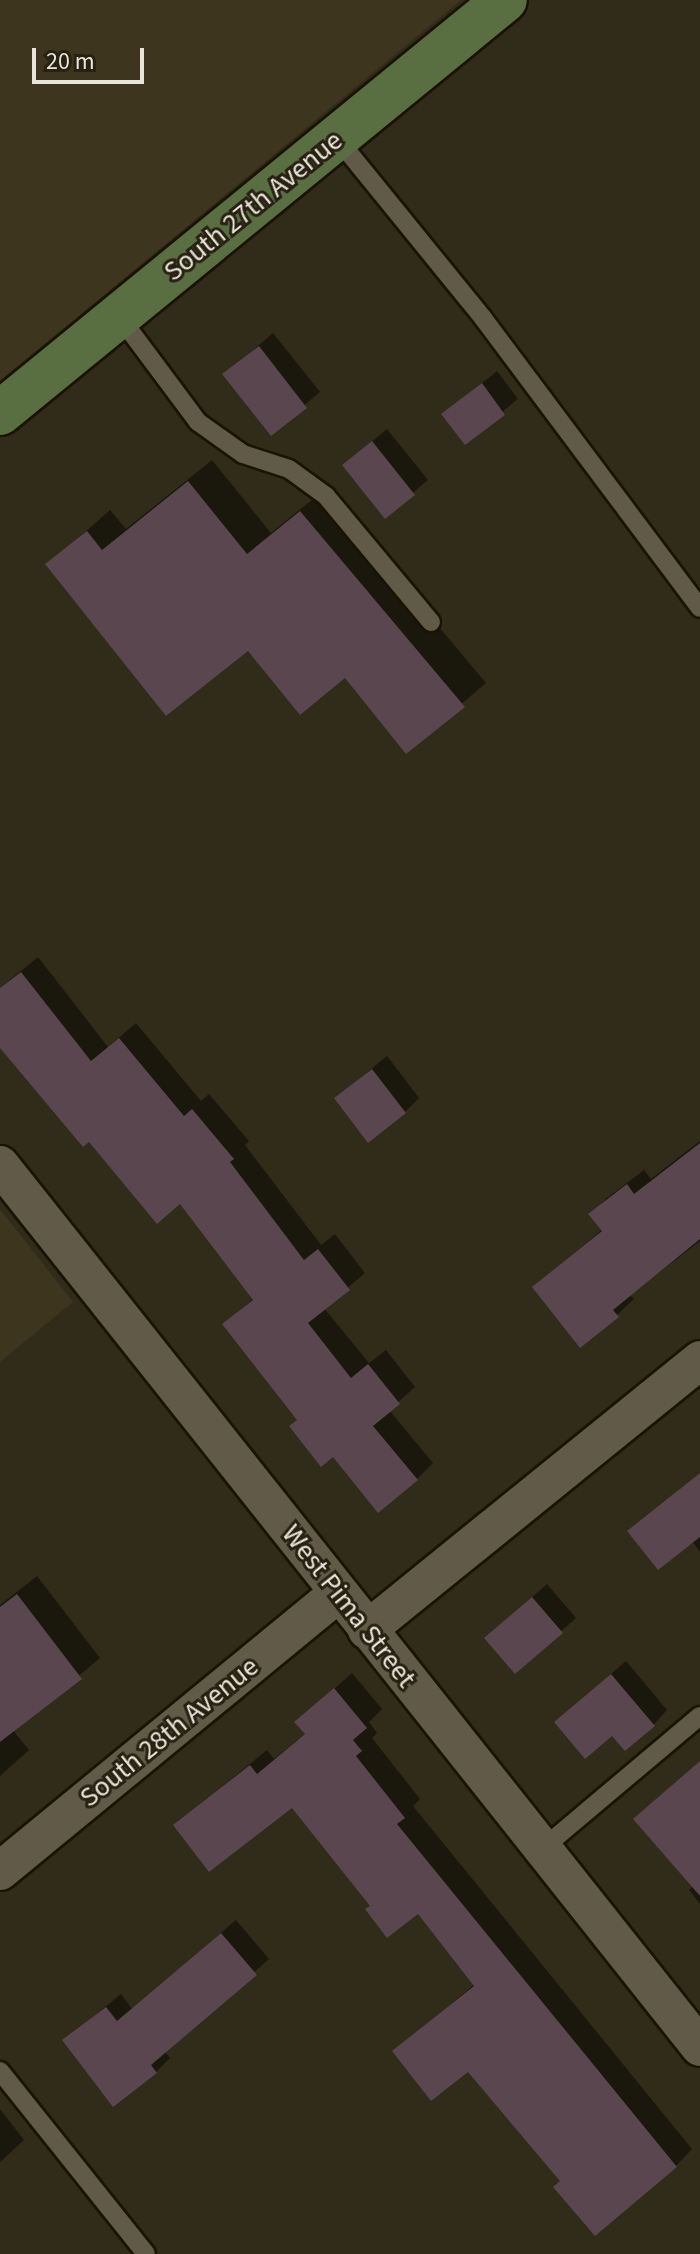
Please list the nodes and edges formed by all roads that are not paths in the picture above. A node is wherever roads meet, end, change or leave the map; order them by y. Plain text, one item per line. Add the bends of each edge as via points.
1 (505, 0) edge
2 (336, 137) junction
3 (119, 316) junction
4 (0, 413) edge
5 (700, 608) edge
6 (431, 622) dead end
7 (0, 1165) edge
8 (700, 1360) edge
9 (338, 1593) junction
10 (367, 1630) junction
11 (700, 1716) edge
12 (543, 1848) junction
13 (0, 1871) edge
14 (700, 2047) edge
15 (0, 2071) edge
16 (146, 2254) edge

1 - 2 main road, South 27th Avenue
2 - 3 main road, South 27th Avenue
2 - 5 lane via 483,318
3 - 4 main road, South 27th Avenue
3 - 6 lane via 198,422 243,454 289,469 326,496
7 - 9 street, West Pima Street
8 - 10 street
9 - 10 street, West Pima Street
9 - 13 street, South 28th Avenue
10 - 12 street, West Pima Street
11 - 12 lane
12 - 14 street, West Pima Street
15 - 16 lane

